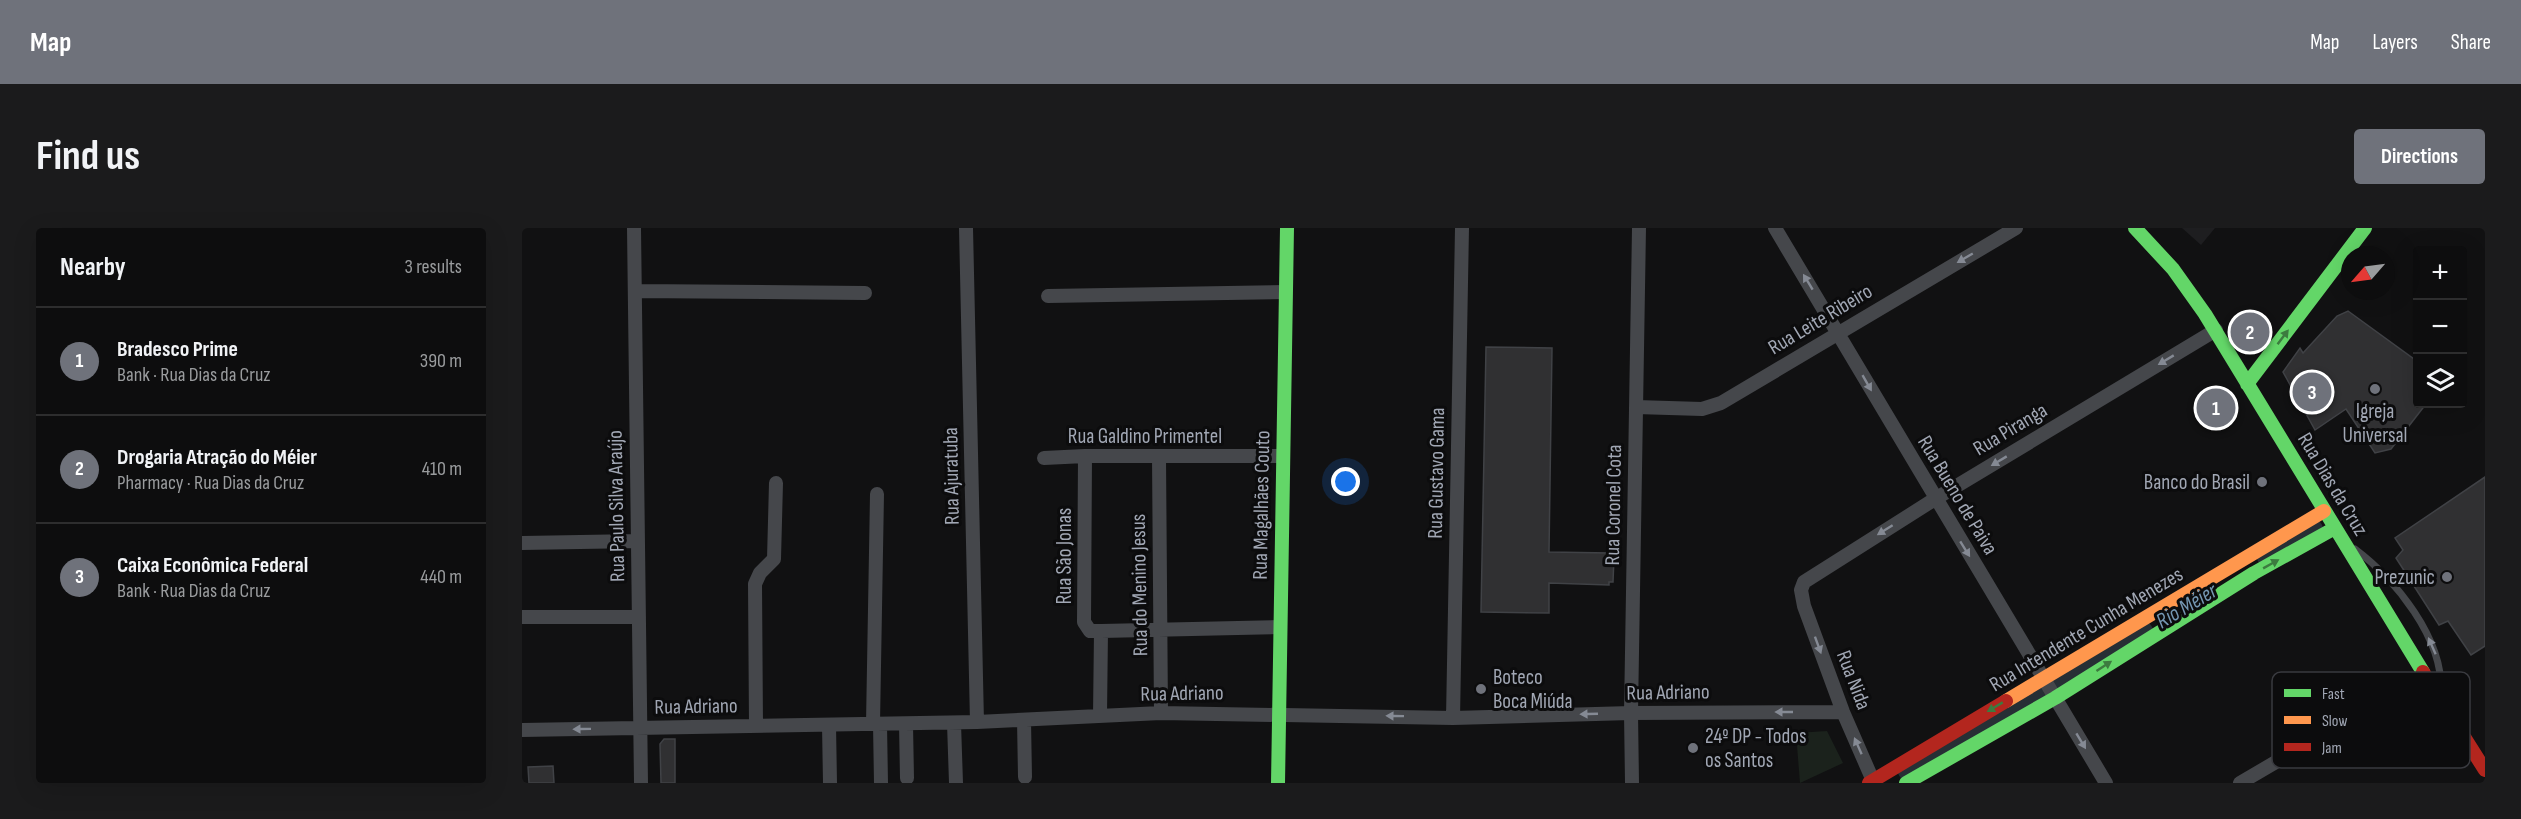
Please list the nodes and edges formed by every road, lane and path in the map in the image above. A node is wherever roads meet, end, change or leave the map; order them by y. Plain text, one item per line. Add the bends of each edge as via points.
1 (634, 228) edge
2 (966, 228) edge
3 (1287, 228) edge
4 (1462, 228) edge
5 (1639, 228) edge
6 (1775, 228) edge
7 (2016, 228) edge
8 (2135, 228) edge
9 (2365, 228) edge
10 (634, 291) junction
11 (1286, 292) junction
12 (865, 293) dead end
13 (1048, 296) dead end
14 (2216, 330) junction
15 (1838, 333) junction
16 (2247, 384) junction
17 (1636, 406) junction
18 (1085, 456) junction
19 (1283, 456) junction
20 (1159, 457) junction
21 (1044, 458) dead end
22 (776, 483) dead end
23 (877, 494) dead end
24 (1935, 499) junction
25 (2324, 511) junction
26 (2335, 528) junction
27 (2344, 540) junction
28 (638, 541) junction
29 (522, 543) edge
30 (1801, 590) joint
31 (522, 617) edge
32 (639, 617) junction
33 (1280, 627) junction
34 (1161, 630) junction
35 (1101, 631) junction
36 (2421, 672) edge
37 (2440, 672) edge
38 (2050, 687) junction
39 (1843, 712) junction
40 (1161, 713) junction
41 (1278, 713) junction
42 (1630, 713) junction
43 (1100, 716) junction
44 (1453, 718) junction
45 (1024, 720) junction
46 (977, 722) junction
47 (954, 723) junction
48 (877, 724) junction
49 (906, 724) junction
50 (829, 725) junction
51 (756, 726) junction
52 (640, 728) junction
53 (522, 730) edge
54 (2470, 747) edge
55 (2272, 764) edge
56 (2485, 770) edge
57 (1025, 777) dead end
58 (907, 778) dead end
59 (1872, 782) edge
60 (641, 783) edge
61 (830, 783) edge
62 (881, 783) edge
63 (956, 783) edge
64 (1278, 783) edge
65 (1632, 783) edge
66 (1906, 783) edge
67 (2106, 783) edge
68 (2240, 783) edge

1 - 10 street, Rua Paulo Silva Araújo
2 - 46 street, Rua Ajuratuba
3 - 11 street, Rua Magalhães Couto
4 - 44 street, Rua Gustavo Gama
5 - 17 street, Rua Coronel Cota
15 -> 6 street, Rua Bueno de Paiva
7 -> 15 street, Rua Leite Ribeiro
8 - 14 street, Rua Dias da Cruz via 2180,276
16 -> 9 street
10 - 12 street
10 - 28 street, Rua Paulo Silva Araújo
11 - 13 street
11 - 19 street, Rua Magalhães Couto
14 - 16 street, Rua Dias da Cruz
14 -> 24 street, Rua Piranga
15 - 17 street, Rua Leite Ribeiro via 1710,408
15 -> 24 street, Rua Bueno de Paiva
16 - 25 street, Rua Dias da Cruz
17 - 42 street, Rua Coronel Cota
18 - 20 street, Rua Galdino Primentel
18 - 21 street, Rua Galdino Primentel
18 - 35 street, Rua São Jonas via 1084,622 1090,631
19 - 20 street, Rua Galdino Primentel
19 - 33 street, Rua Magalhães Couto
20 - 34 street, Rua do Menino Jesus
22 - 51 street via 775,553 755,584
23 - 48 street
24 -> 30 street, Rua Piranga via 1809,577
24 -> 38 street, Rua Bueno de Paiva
25 - 26 street, Rua Dias da Cruz
25 - 38 street, Rua Intendente Cunha Menezes
26 - 27 street, Rua Dias da Cruz
38 -> 26 street, Rua Intendente Cunha Menezes via 2106,664
27 - 36 street, Rua Dias da Cruz
37 -> 27 lane via 2435,648 2418,618 2376,567
28 - 29 street
28 - 32 street, Rua Paulo Silva Araújo
30 -> 39 street, Rua Nida
31 - 32 street
32 - 52 street, Rua Paulo Silva Araújo
33 - 34 street
33 - 41 street, Rua Magalhães Couto
34 - 35 street
34 - 40 street, Rua do Menino Jesus
35 - 43 street
38 -> 59 street, Rua Intendente Cunha Menezes
38 - 66 street, Rua Intendente Cunha Menezes
38 -> 67 street, Rua Bueno de Paiva
39 -> 42 street, Rua Adriano
59 -> 39 street, Rua Nida
40 - 41 street, Rua Adriano
40 - 43 street, Rua Adriano
44 -> 41 street, Rua Adriano
41 - 64 street, Rua Magalhães Couto
42 -> 44 street, Rua Adriano
42 - 65 street, Rua Coronel Cota
43 - 45 street, Rua Adriano
45 - 46 street, Rua Adriano
45 - 57 street
46 - 47 street, Rua Adriano
47 - 49 street, Rua Adriano
47 - 63 street
48 - 49 street, Rua Adriano
48 - 50 street, Rua Adriano
48 - 62 street
49 - 58 street
50 - 51 street, Rua Adriano
50 - 61 street
51 - 52 street, Rua Adriano
52 -> 53 street, Rua Adriano
52 - 60 street, Rua Paulo Silva Araújo
54 - 56 street, Rua Dias da Cruz
55 - 68 street

